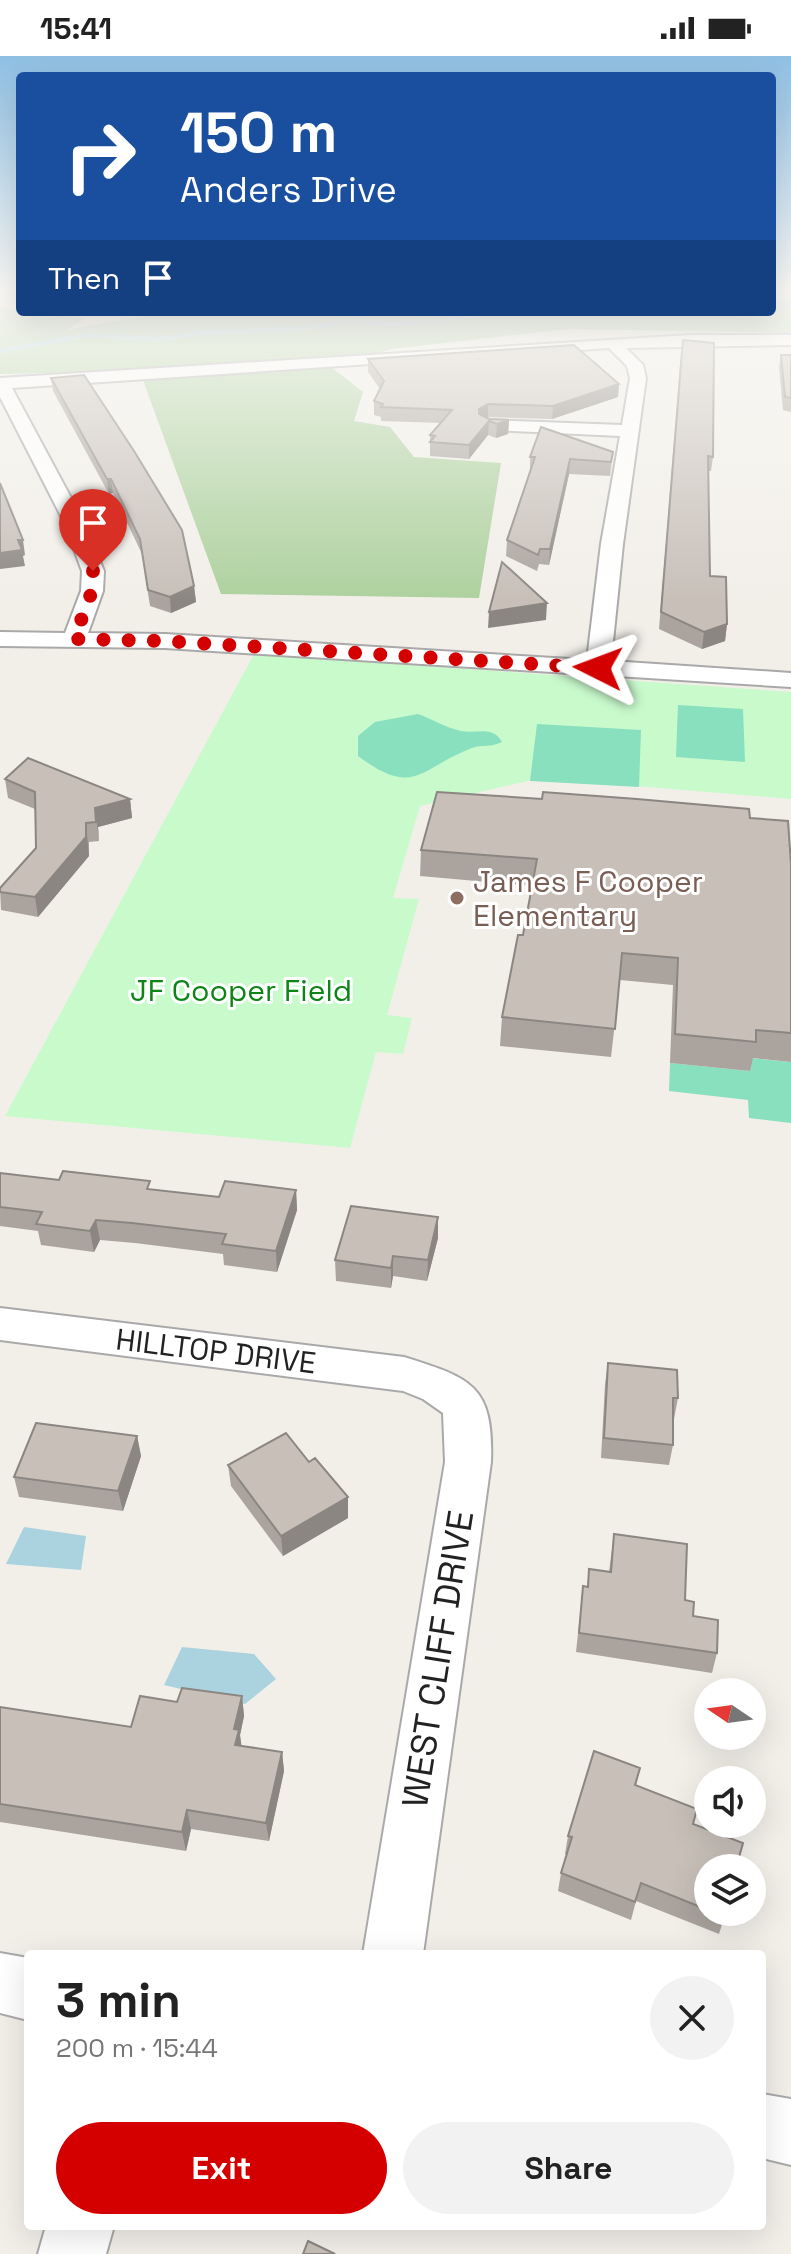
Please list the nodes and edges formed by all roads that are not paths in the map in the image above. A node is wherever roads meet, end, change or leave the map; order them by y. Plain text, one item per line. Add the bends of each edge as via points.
1 (6, 396) edge
2 (635, 396) edge
3 (489, 425) edge
4 (630, 431) junction
5 (0, 639) edge
6 (74, 639) junction
7 (598, 668) junction
8 (791, 680) edge
9 (0, 1324) edge
10 (430, 1382) joint
11 (394, 1950) edge
12 (0, 1983) edge
13 (24, 1988) edge
14 (766, 2127) edge
15 (791, 2132) edge
16 (79, 2230) edge
17 (72, 2254) edge

1 - 6 street via 74,522 93,571 92,591
2 - 4 street
3 - 4 street
4 - 7 street
5 - 6 street
6 - 7 street
7 - 8 street
9 - 10 street, HILLTOP DRIVE via 404,1374
10 - 11 street, WEST CLIFF DRIVE via 449,1389 462,1402 471,1433
12 - 13 street
14 - 15 street
16 - 17 street

